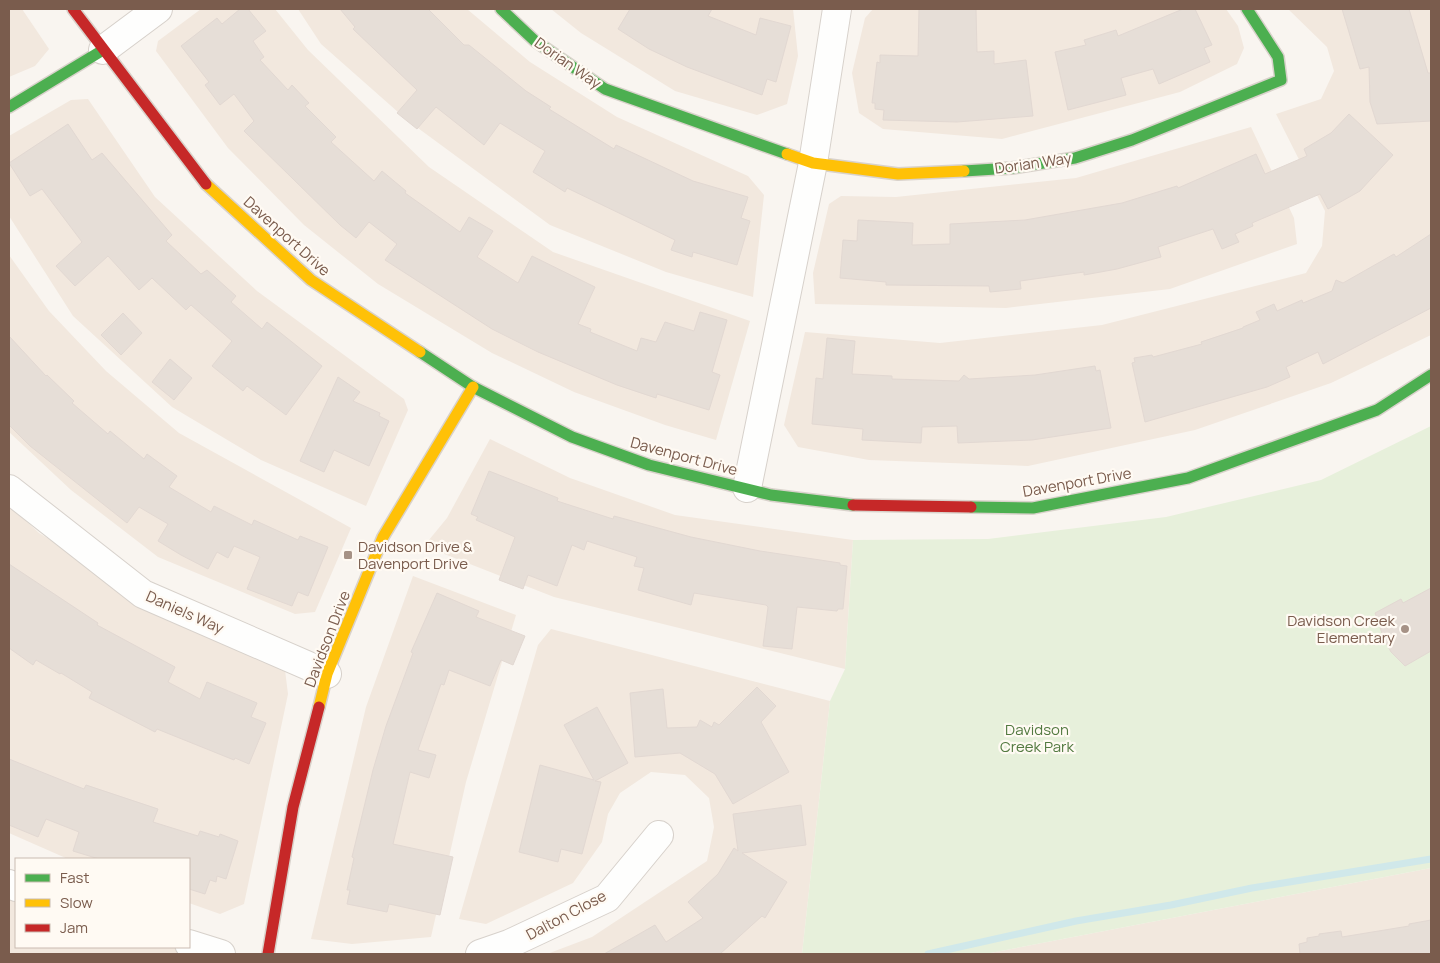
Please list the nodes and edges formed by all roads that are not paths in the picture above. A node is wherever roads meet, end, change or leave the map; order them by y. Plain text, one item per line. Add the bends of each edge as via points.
1 (73, 9) edge
2 (158, 9) edge
3 (501, 9) edge
4 (836, 9) edge
5 (1247, 9) edge
6 (103, 50) junction
7 (9, 107) edge
8 (812, 163) junction
9 (1431, 375) edge
10 (473, 387) junction
11 (747, 488) junction
12 (9, 489) edge
13 (327, 674) junction
14 (659, 835) dead end
15 (190, 944) edge
16 (221, 954) edge
17 (268, 954) edge
18 (480, 954) edge

1 - 6 street, Davenport Drive
2 - 6 street
3 - 8 street, Dorian Way via 536,41 605,89
4 - 8 street
5 - 8 street, Dorian Way via 1278,57 1281,80 1132,140 1076,158 1012,168 898,174
6 - 7 street
6 - 10 street, Davenport Drive via 207,185 311,280
8 - 11 street
9 - 11 street, Davenport Drive via 1377,410 1188,478 1033,508 860,506 796,499
10 - 11 street, Davenport Drive via 572,437 649,465
10 - 13 street, Davidson Drive via 383,537
12 - 13 street, Daniels Way via 143,594
13 - 17 street, Davidson Drive via 294,807
14 - 18 street, Dalton Close via 606,898 510,944
15 - 16 street

